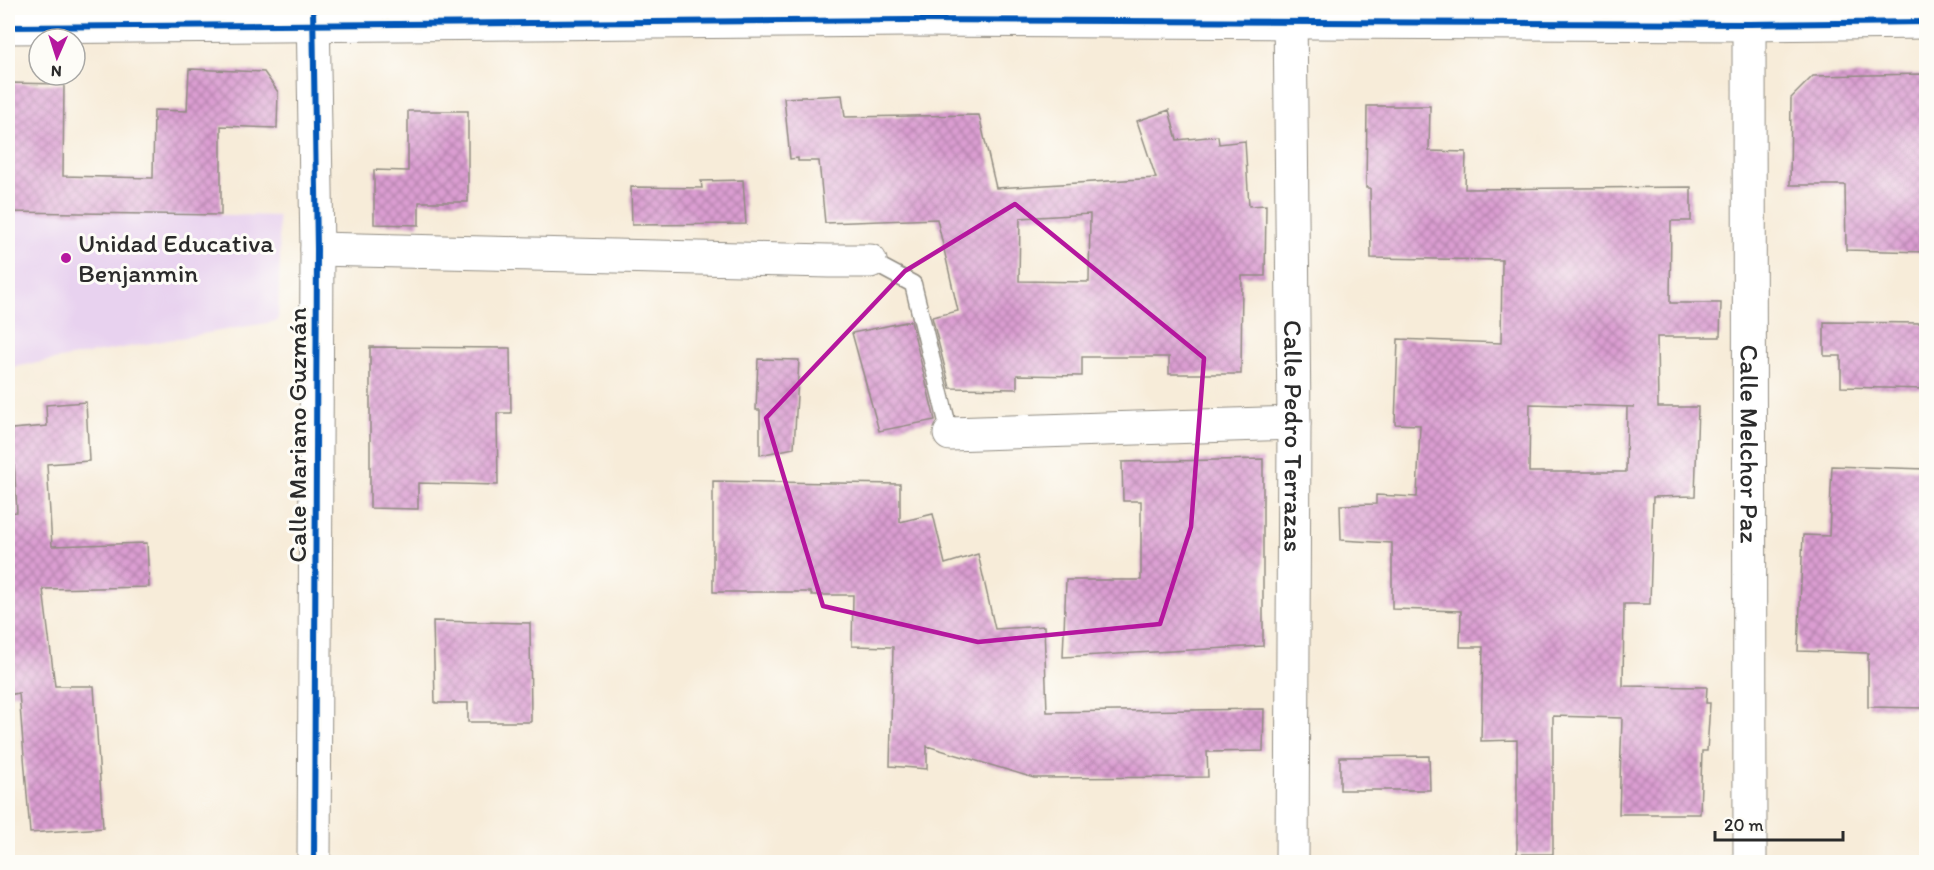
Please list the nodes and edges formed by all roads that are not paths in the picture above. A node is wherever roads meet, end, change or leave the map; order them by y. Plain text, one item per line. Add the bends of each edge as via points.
1 (906, 14) edge
2 (1290, 15) edge
3 (1832, 15) edge
4 (313, 16) edge
5 (1926, 22) edge
6 (1749, 24) junction
7 (8, 27) edge
8 (317, 249) junction
9 (870, 261) joint
10 (1294, 423) junction
11 (950, 434) joint
12 (314, 862) edge
13 (1292, 862) edge
14 (1750, 862) edge

1 - 2 street
1 - 4 street
2 - 6 street
2 - 10 street, Calle Pedro Terrazas
3 - 5 street
3 - 6 street
4 - 7 street
4 - 8 street, Calle Mariano Guzmán
6 - 14 street, Calle Melchor Paz
8 - 9 street
8 - 12 street, Calle Mariano Guzmán
9 - 11 lane via 913,284
10 - 11 street
10 - 13 street, Calle Pedro Terrazas

